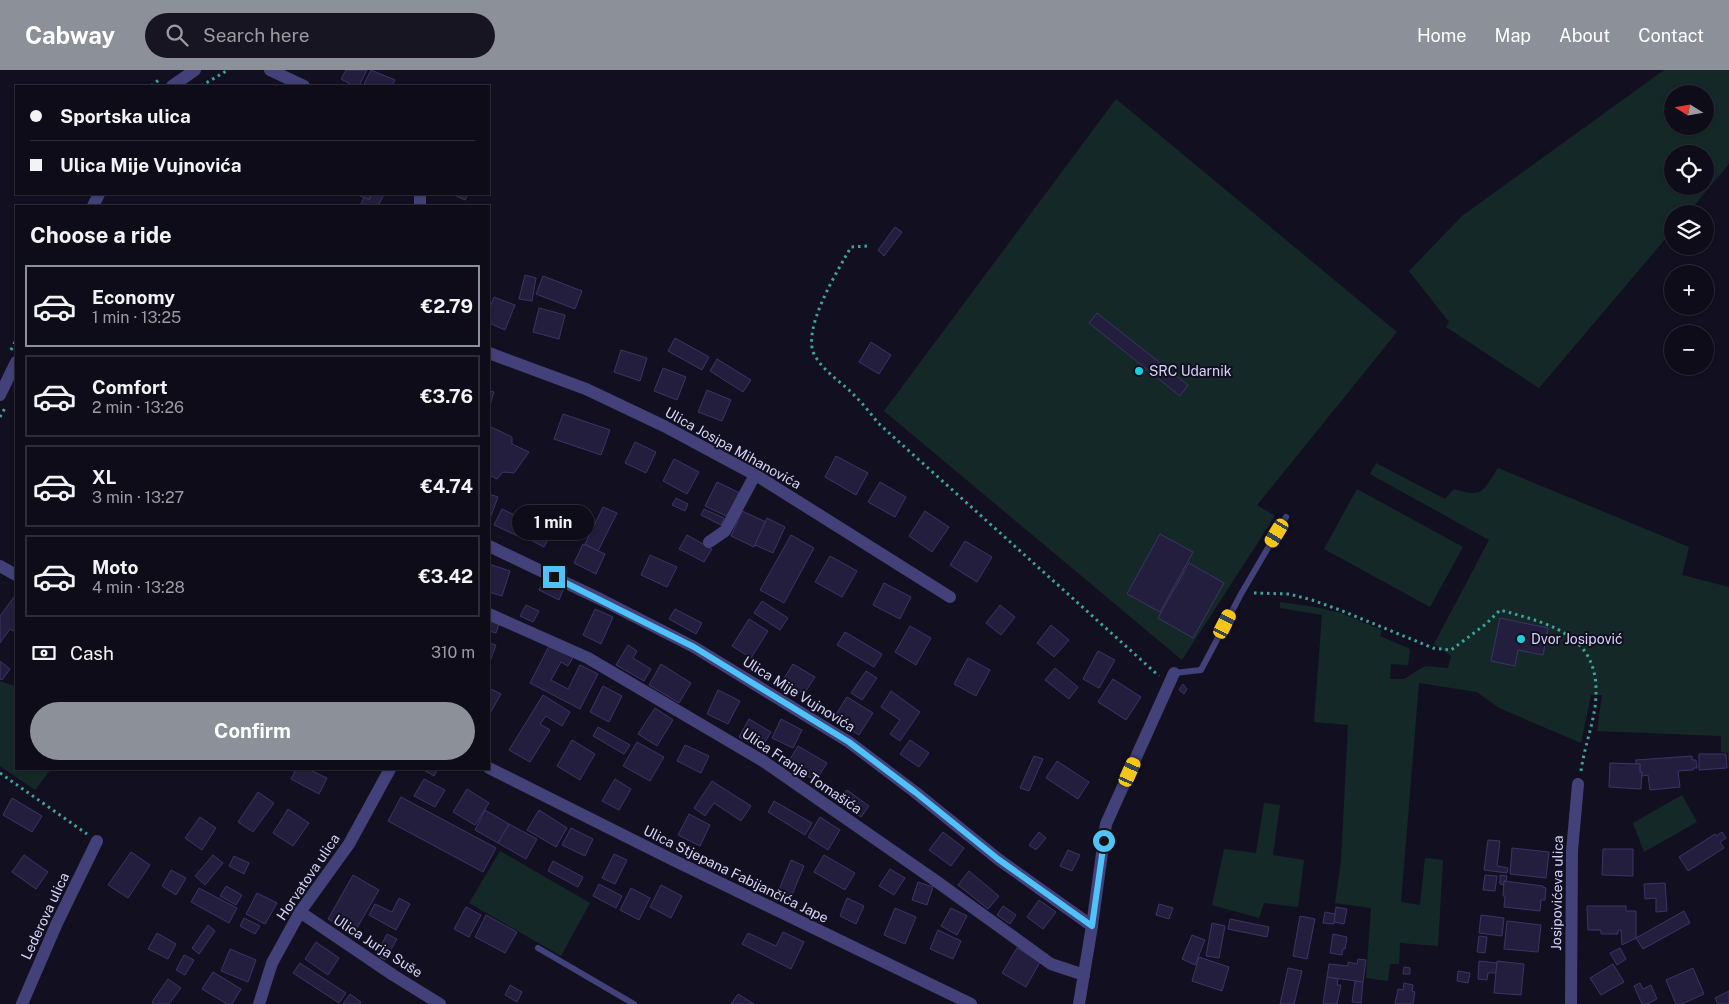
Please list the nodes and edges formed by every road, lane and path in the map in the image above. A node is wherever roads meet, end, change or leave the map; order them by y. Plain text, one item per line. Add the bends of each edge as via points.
1 (195, 70) edge
2 (228, 70) edge
3 (270, 70) edge
4 (173, 85) edge
5 (203, 85) edge
6 (302, 85) edge
7 (866, 246) dead end
8 (490, 353) edge
9 (15, 364) edge
10 (0, 394) edge
11 (755, 475) junction
12 (1286, 517) dead end
13 (708, 542) dead end
14 (490, 546) edge
15 (0, 566) edge
16 (15, 574) edge
17 (1241, 594) junction
18 (950, 597) dead end
19 (490, 614) edge
20 (1172, 679) junction
21 (490, 768) edge
22 (389, 770) edge
23 (0, 773) edge
24 (1578, 784) joint
25 (97, 842) joint
26 (300, 912) junction
27 (1092, 926) junction
28 (538, 948) dead end
29 (1084, 975) junction
30 (22, 1004) edge
31 (260, 1004) edge
32 (440, 1004) edge
33 (634, 1004) edge
34 (971, 1004) edge
35 (1079, 1004) edge
36 (1571, 1004) edge

1 - 4 street
2 - 5 path
3 - 6 street
7 - 20 path via 852,247 828,288 812,332 814,355 878,423
8 - 11 street, Ulica Josipa Mihanovića via 586,389
9 - 10 street
11 - 13 street via 725,531
11 - 18 street, Ulica Josipa Mihanovića
12 - 17 lane
14 - 27 street, Ulica Mije Vujnovića via 694,647 841,737 998,859
15 - 16 street
17 - 20 lane via 1201,670
17 - 24 path via 1266,592 1312,600 1433,648 1451,650 1500,610 1542,621 1560,631 1587,652 1596,678 1594,709
19 - 29 street, Ulica Franje Tomašića via 588,658 763,761 1051,964
20 - 27 street via 1106,824
21 - 34 street, Ulica Stjepana Fabijančića Jape
22 - 26 street, Horvatova ulica via 349,844
23 - 25 path
24 - 36 street, Josipovićeva ulica via 1572,851
25 - 30 street, Lederova ulica
26 - 31 street, Horvatova ulica via 272,963
26 - 32 street, Ulica Jurja Suše
27 - 29 street
28 - 33 lane
29 - 35 street

